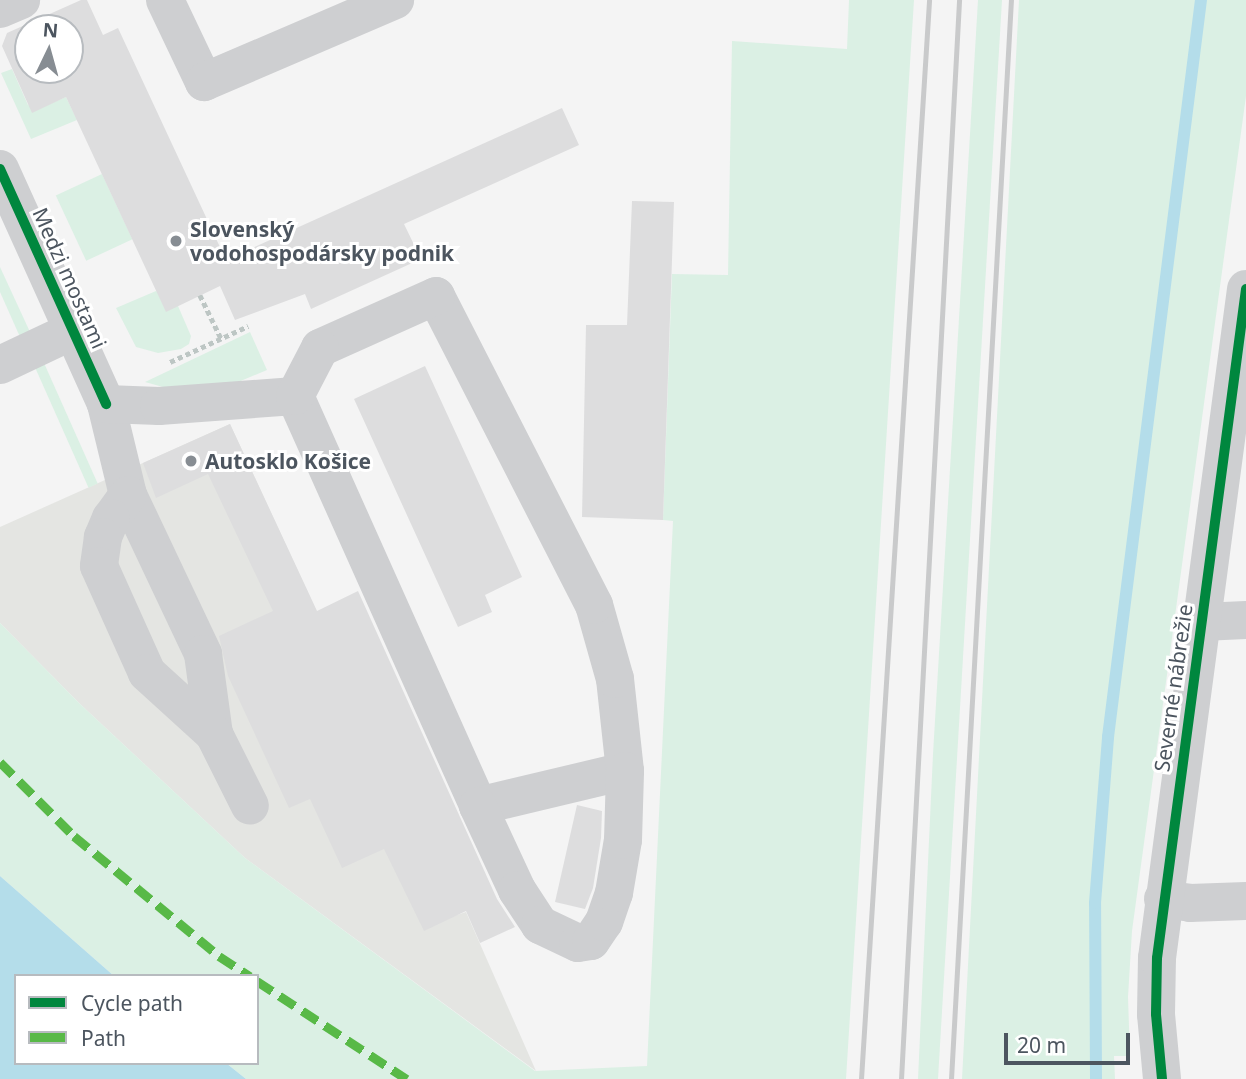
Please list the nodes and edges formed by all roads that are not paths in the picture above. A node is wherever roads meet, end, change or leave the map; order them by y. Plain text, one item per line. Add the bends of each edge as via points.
1 (21, 0) edge
2 (165, 0) edge
3 (395, 0) edge
4 (0, 9) edge
5 (0, 169) edge
6 (1245, 299) edge
7 (72, 331) junction
8 (0, 365) edge
9 (295, 396) junction
10 (106, 404) junction
11 (128, 495) junction
12 (1246, 620) edge
13 (1202, 622) junction
14 (214, 734) junction
15 (625, 771) junction
16 (250, 806) dead end
17 (478, 806) junction
18 (1163, 899) junction
19 (1246, 901) edge
20 (1162, 1079) edge

1 - 4 street
2 - 3 street via 204,82
5 - 7 street, Medzi mostami
6 - 13 street, Severné nábrežie
7 - 8 street
7 - 10 street, Medzi mostami
9 - 10 street via 159,406
9 - 15 street via 320,348 436,296 594,605 615,679
9 - 17 street
10 - 11 street, Medzi mostami
11 - 14 street, Medzi mostami via 203,654
11 - 14 street via 103,537 99,566 147,673
12 - 13 street
13 - 18 street, Severné nábrežie
14 - 16 street
15 - 17 street
15 - 17 street via 624,840 614,893 604,922 591,941 578,943 540,925 517,890
18 - 19 street
18 - 20 street, Severné nábrežie via 1156,1014

